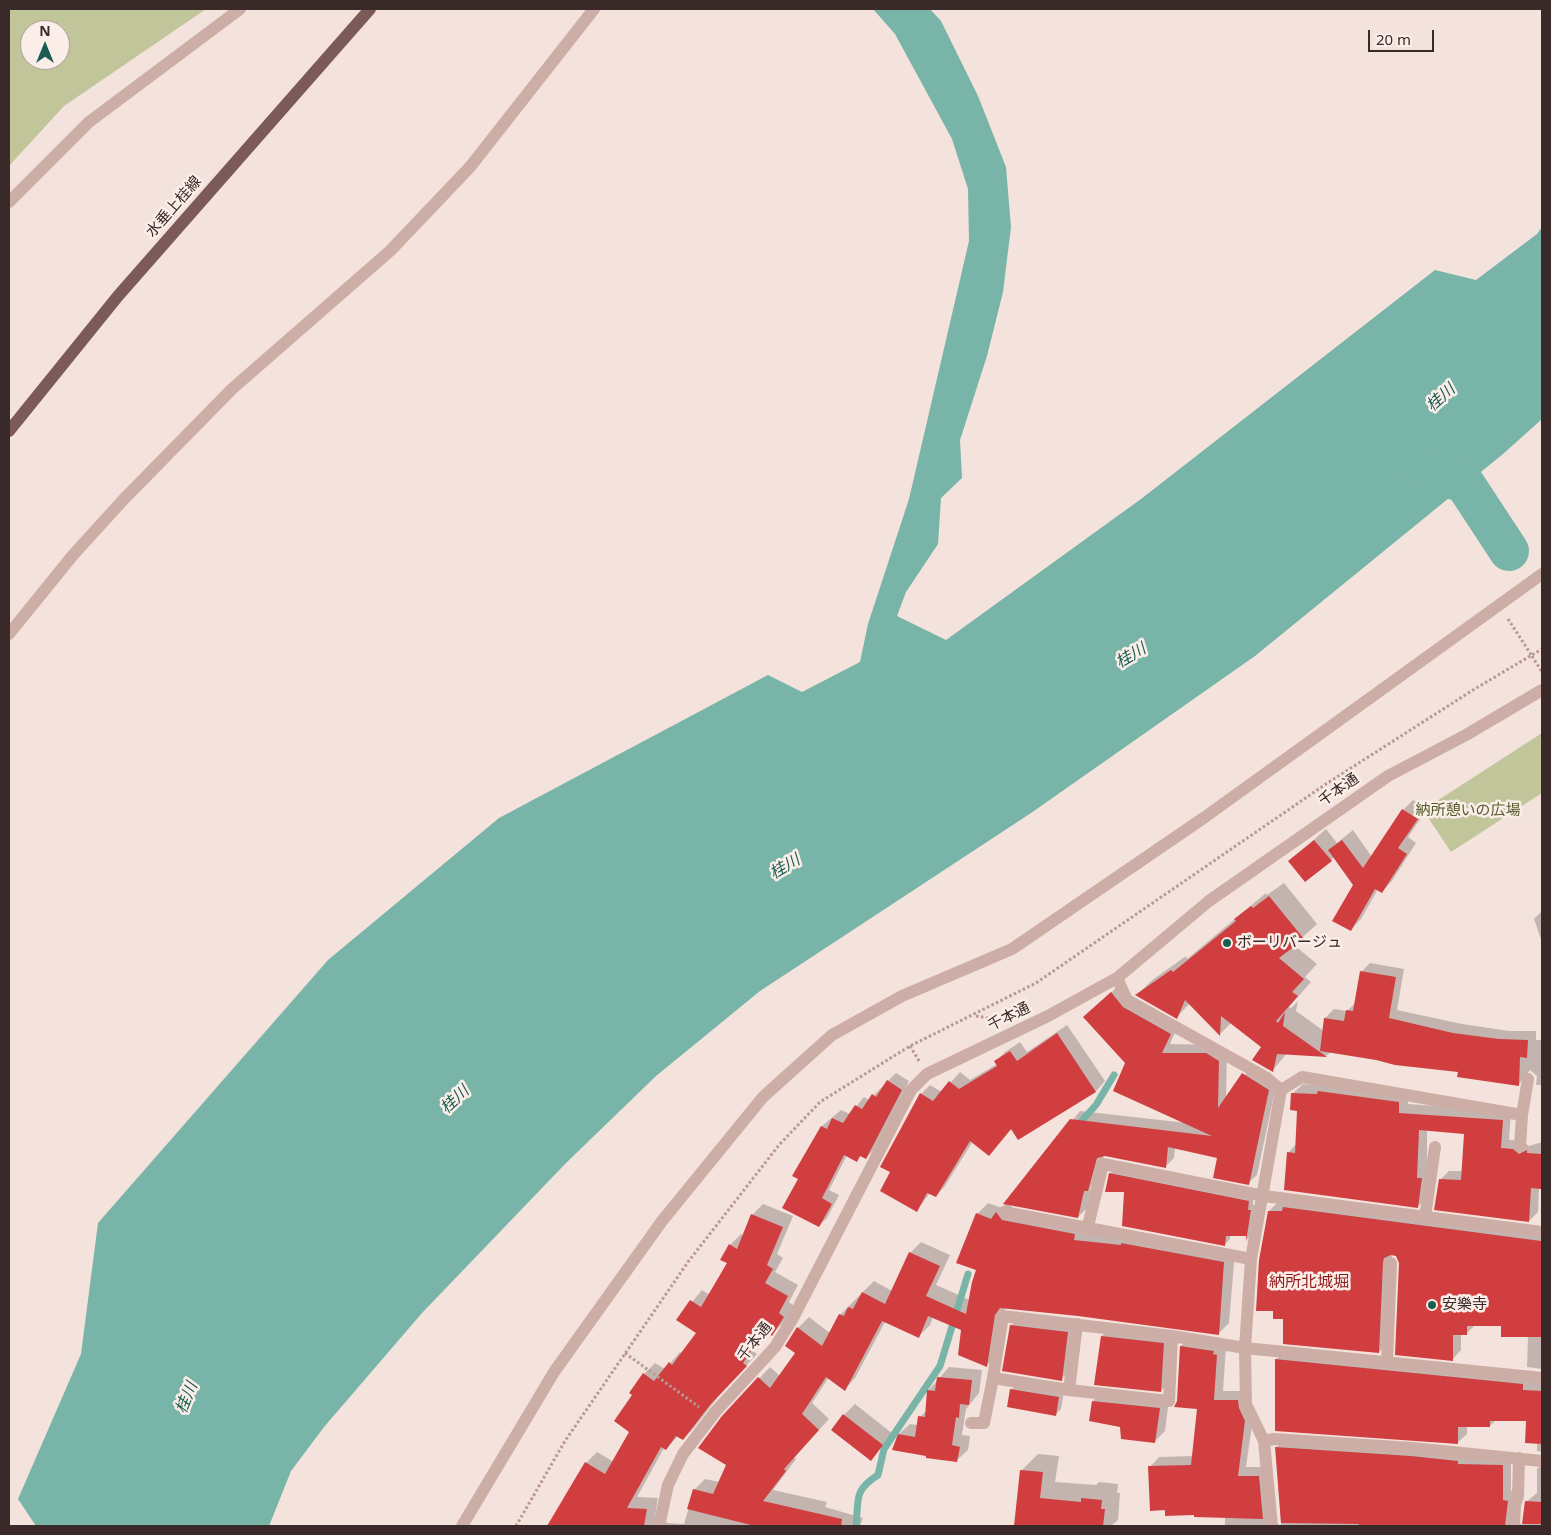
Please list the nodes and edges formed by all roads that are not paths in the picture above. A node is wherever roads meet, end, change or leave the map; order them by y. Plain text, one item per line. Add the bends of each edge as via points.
1 (240, 9) edge
2 (370, 9) edge
3 (594, 9) edge
4 (9, 202) edge
5 (9, 431) edge
6 (1542, 574) edge
7 (9, 634) edge
8 (1542, 690) edge
9 (1117, 978) junction
10 (1528, 1079) dead end
11 (1281, 1090) junction
12 (1522, 1115) junction
13 (1520, 1146) dead end
14 (1435, 1147) dead end
15 (1264, 1196) junction
16 (1004, 1212) dead end
17 (1425, 1217) junction
18 (1087, 1230) junction
19 (1542, 1232) edge
20 (1251, 1259) junction
21 (1391, 1263) dead end
22 (1077, 1324) junction
23 (1172, 1336) junction
24 (1245, 1348) junction
25 (1387, 1362) junction
26 (993, 1378) junction
27 (1542, 1378) edge
28 (1069, 1390) junction
29 (971, 1423) dead end
30 (1264, 1441) junction
31 (1519, 1458) junction
32 (1542, 1461) edge
33 (462, 1526) edge
34 (659, 1526) edge
35 (1272, 1526) edge
36 (1514, 1526) edge

1 - 4 street via 89,122
2 - 5 main road, 水垂上桂線 via 118,296
3 - 7 street via 470,167 390,251 232,389 92,534
6 - 33 street via 1205,818 1012,949 902,996 832,1035 764,1097 662,1221 554,1372
8 - 9 street, 千本通 via 1388,776 1209,901
9 - 11 street via 1127,1000 1267,1078
9 - 34 street, 千本通 via 1048,1016 927,1074 911,1090 784,1332 683,1454 668,1485
10 - 12 street
11 - 12 street via 1302,1077
11 - 15 street
12 - 13 street
14 - 17 street
15 - 17 street
15 - 18 street via 1103,1164
15 - 20 street
16 - 18 street
17 - 19 street
18 - 20 street
20 - 24 street
21 - 25 street
22 - 23 street
22 - 26 street via 1003,1316
22 - 28 street
23 - 24 street
23 - 28 street via 1169,1401
24 - 25 street
24 - 30 street via 1246,1404
25 - 27 street
26 - 28 street
26 - 29 street via 984,1423
30 - 31 street via 1412,1448
30 - 35 street
31 - 32 street
31 - 36 street

